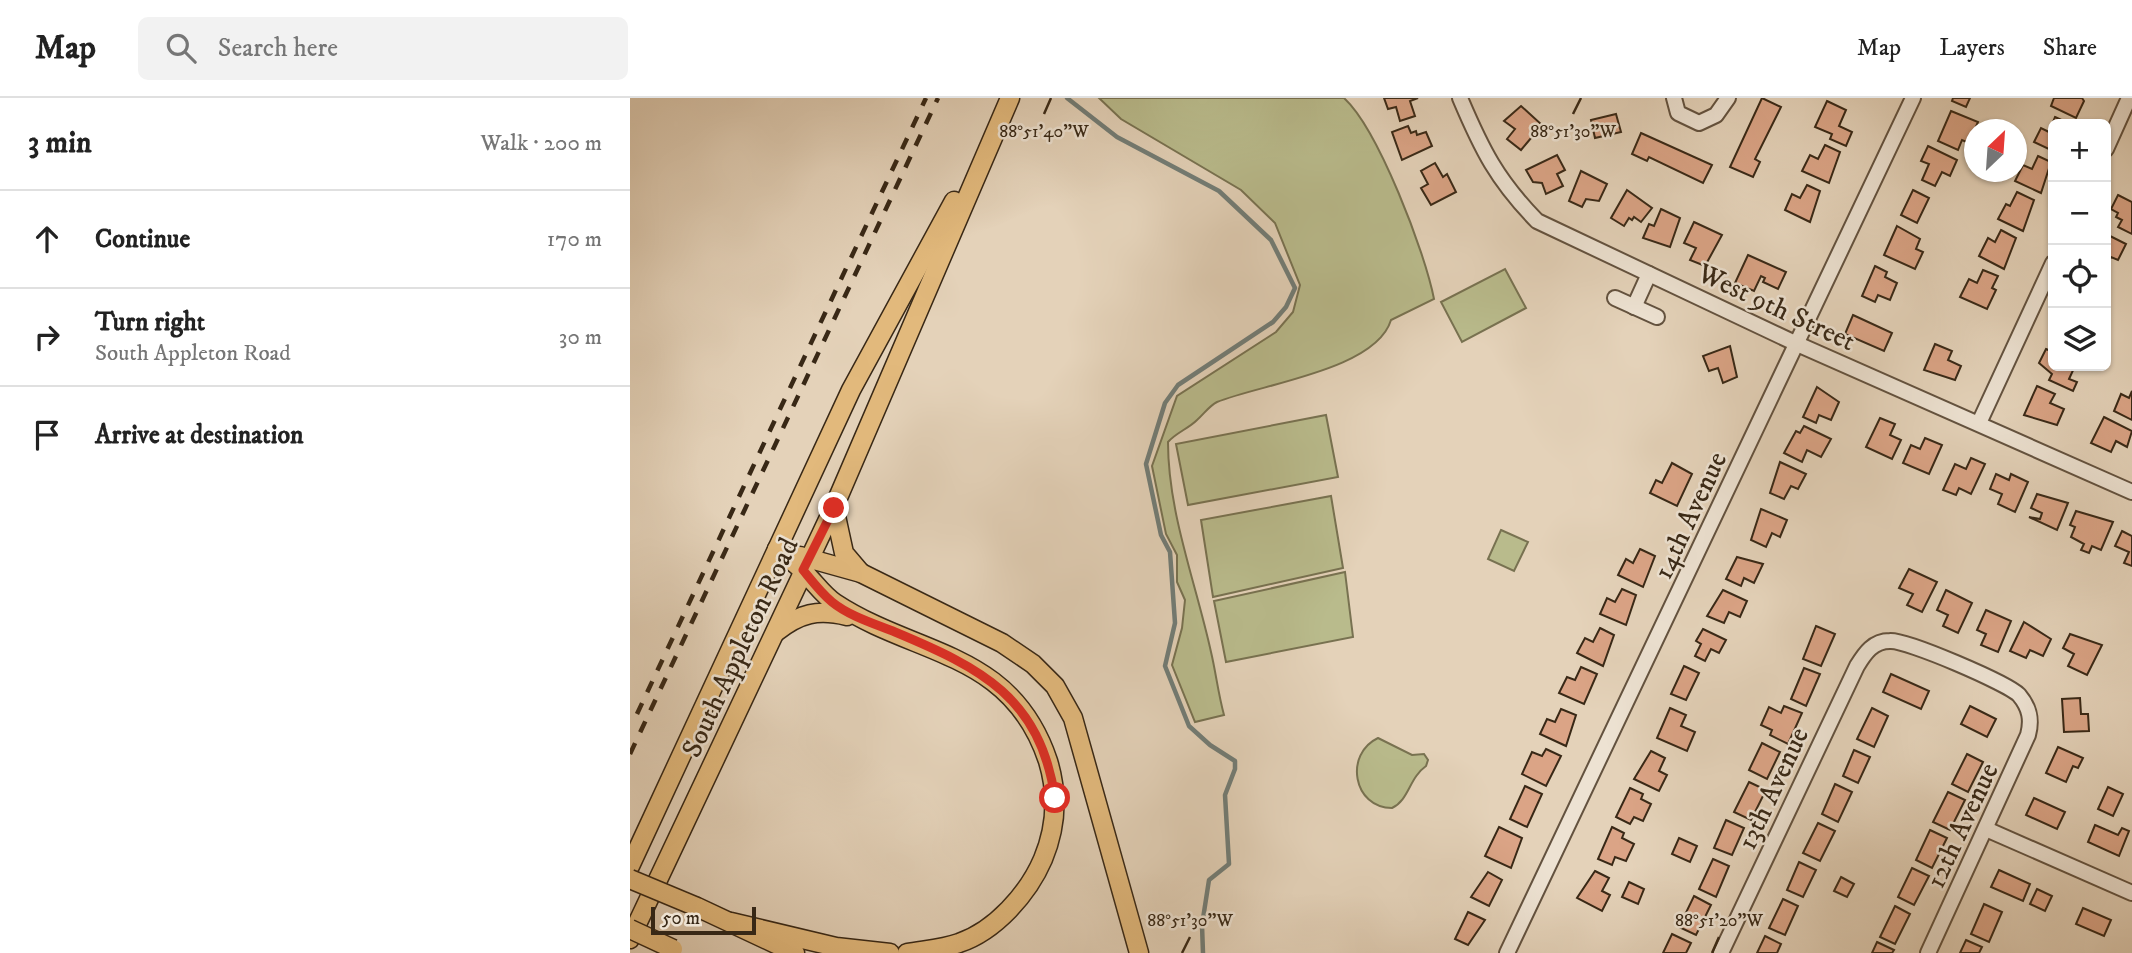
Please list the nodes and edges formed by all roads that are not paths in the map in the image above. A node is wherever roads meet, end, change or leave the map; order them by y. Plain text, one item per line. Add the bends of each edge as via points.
1 (1460, 98) edge
2 (1674, 98) edge
3 (1728, 98) edge
4 (1913, 98) edge
5 (2129, 98) edge
6 (1008, 102) edge
7 (2111, 138) edge
8 (1649, 274) junction
9 (2048, 274) edge
10 (1615, 298) dead end
11 (1634, 307) junction
12 (1657, 317) dead end
13 (1795, 343) junction
14 (1979, 424) junction
15 (2132, 492) edge
16 (834, 508) junction
17 (777, 549) junction
18 (806, 565) junction
19 (862, 573) junction
20 (872, 623) junction
21 (776, 632) junction
22 (2030, 715) joint
23 (1986, 829) junction
24 (630, 866) edge
25 (630, 878) edge
26 (2132, 893) edge
27 (731, 922) junction
28 (630, 929) edge
29 (630, 939) edge
30 (678, 952) edge
31 (795, 953) edge
32 (890, 953) edge
33 (907, 953) edge
34 (1139, 953) edge
35 (1507, 953) edge
36 (1721, 953) edge
37 (1928, 953) edge

1 - 8 street, West 9th Street via 1505,188 1536,221
2 - 3 street via 1678,113 1699,124 1716,115
4 - 13 street, 14th Avenue
5 - 7 street
6 - 16 main road, South Appleton Road
6 - 17 main road, South Appleton Road via 851,390
8 - 11 street
8 - 13 street, West 9th Street
9 - 14 street
10 - 11 street
11 - 12 street
13 - 14 street, West 9th Street
13 - 35 street, 14th Avenue
14 - 15 street, West 9th Street
16 - 18 main road, South Appleton Road
16 - 19 main road via 844,553
17 - 18 main road
17 - 24 main road, South Appleton Road
18 - 19 main road
18 - 20 main road via 833,603
18 - 21 main road, South Appleton Road
19 - 34 main road via 1003,643 1055,686 1073,718
20 - 21 main road via 823,611 806,613
20 - 33 main road via 957,658 997,684 1026,714 1042,744 1055,798 1049,844 1020,896 991,926 959,943
21 - 29 main road, South Appleton Road
22 - 23 street, 12th Avenue via 2028,735
22 - 36 street, 13th Avenue via 2017,693 1998,681 1898,641 1871,647 1857,666
23 - 26 street
23 - 37 street, 12th Avenue
25 - 27 main road, bridge
27 - 31 main road
27 - 32 main road via 836,947
28 - 30 main road, bridge

